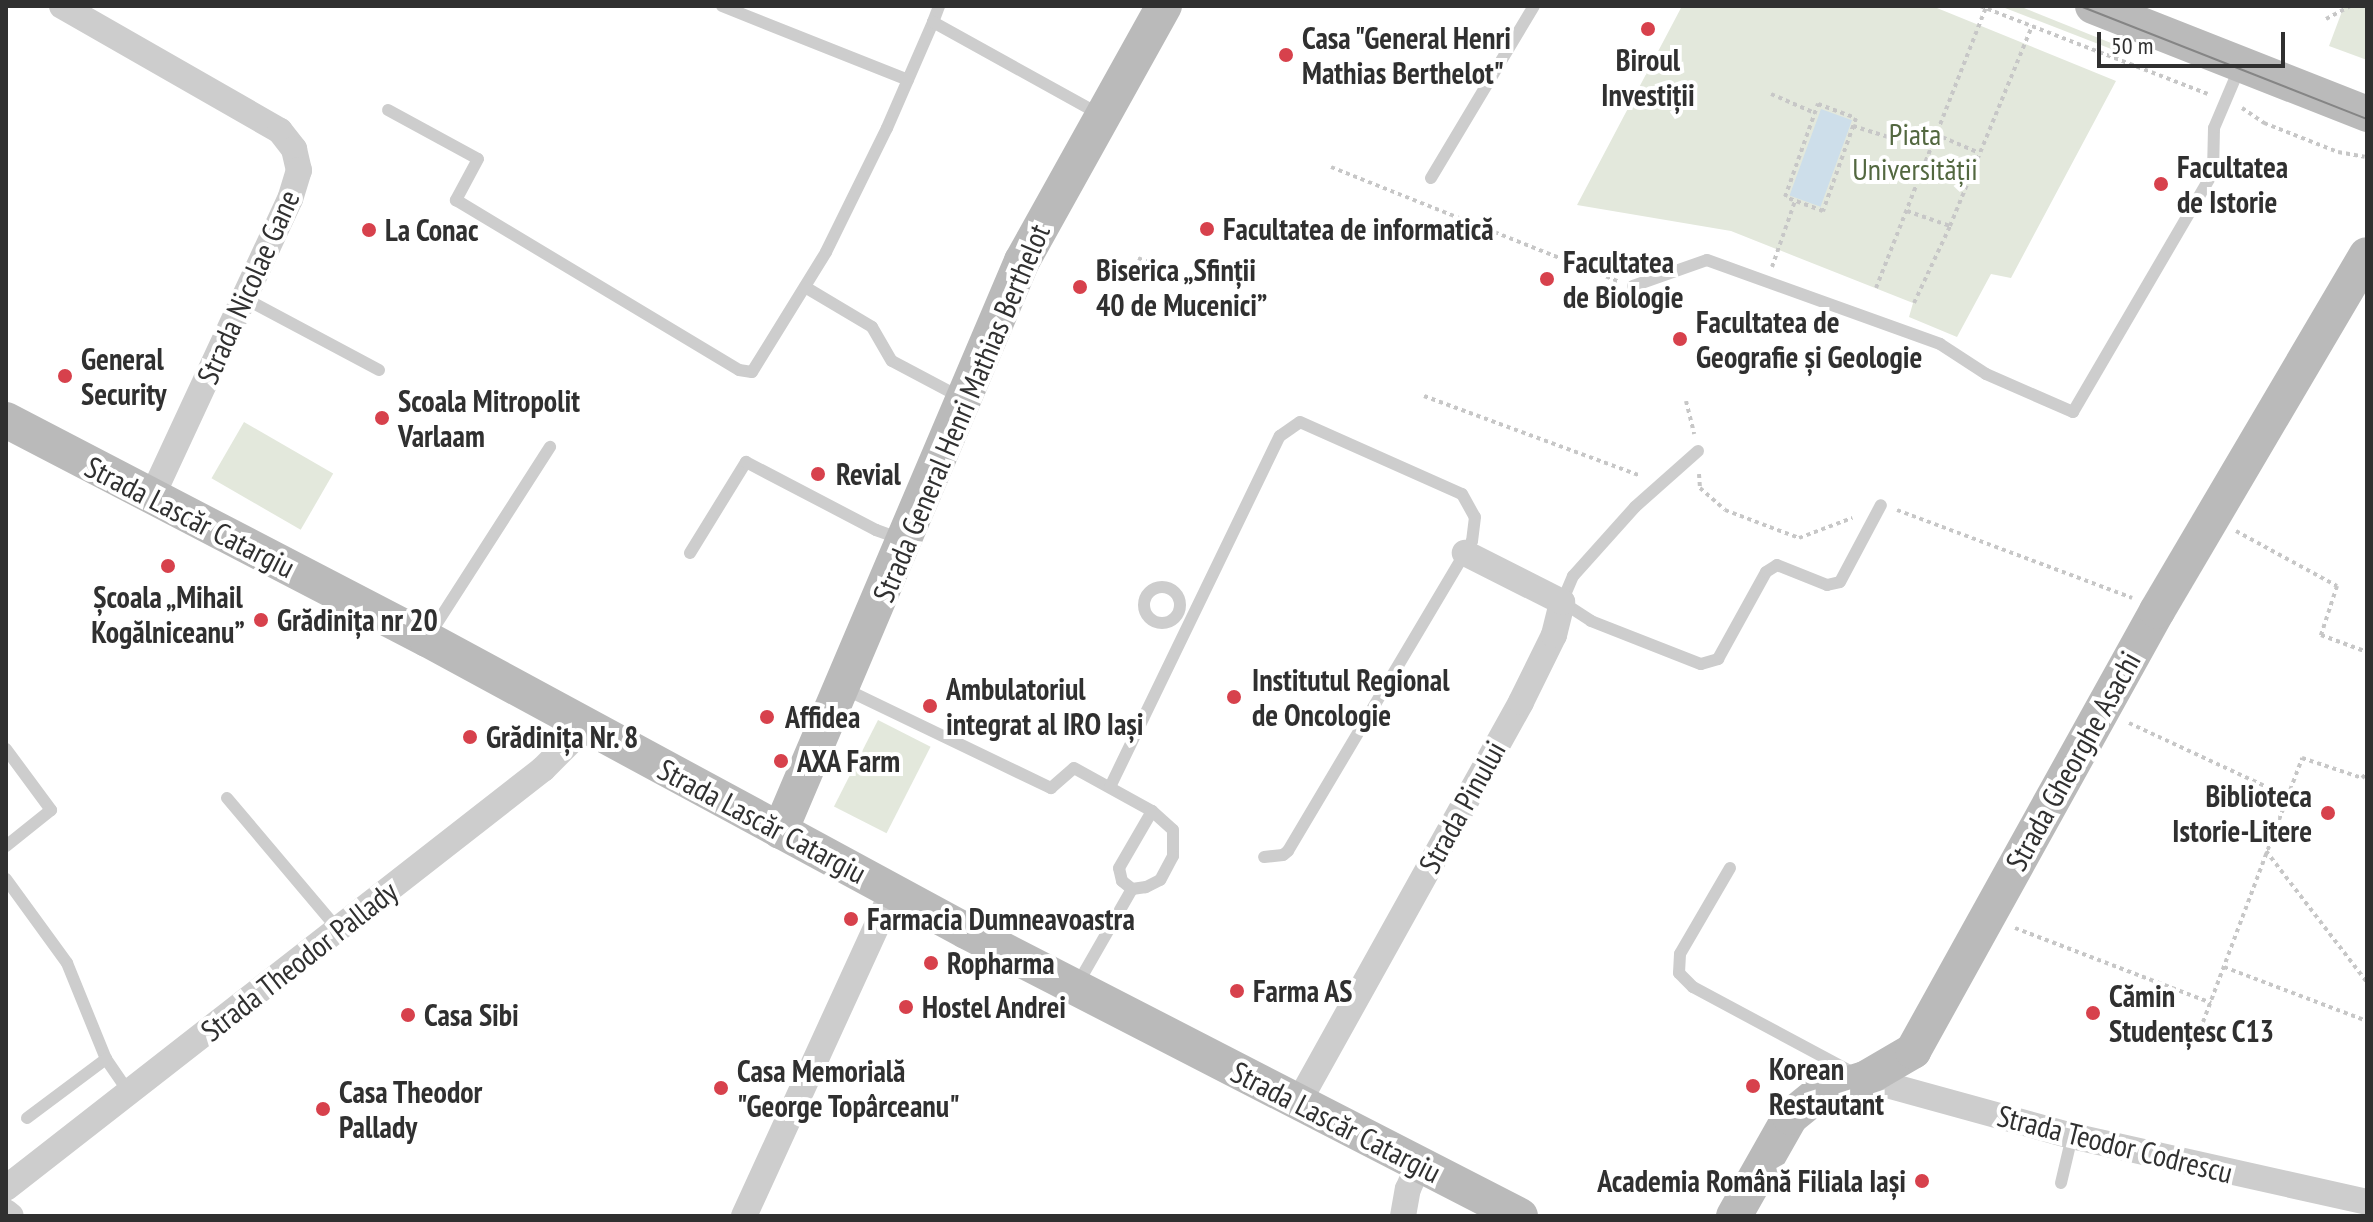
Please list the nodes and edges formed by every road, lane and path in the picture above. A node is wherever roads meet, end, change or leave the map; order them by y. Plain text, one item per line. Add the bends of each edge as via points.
1 (62, 6) edge
2 (722, 6) edge
3 (939, 6) edge
4 (1164, 6) edge
5 (1534, 6) edge
6 (1980, 6) edge
7 (2093, 6) edge
8 (2350, 6) edge
9 (1986, 8) junction
10 (2326, 19) dead end
11 (933, 22) junction
12 (2032, 26) junction
13 (2241, 64) junction
14 (908, 80) junction
15 (1771, 94) dead end
16 (2225, 101) junction
17 (388, 110) dead end
18 (1815, 113) junction
19 (2367, 114) edge
20 (1102, 116) junction
21 (1853, 126) junction
22 (1935, 134) junction
23 (1898, 140) dead end
24 (1977, 152) junction
25 (2365, 157) edge
26 (1331, 167) dead end
27 (1431, 178) dead end
28 (1795, 201) junction
29 (1907, 211) junction
30 (1950, 226) junction
31 (2367, 255) edge
32 (1138, 258) dead end
33 (1167, 269) dead end
34 (1615, 280) dead end
35 (1768, 280) junction
36 (1633, 286) dead end
37 (805, 287) junction
38 (1876, 288) dead end
39 (244, 298) junction
40 (1914, 303) dead end
41 (379, 370) dead end
42 (1424, 396) dead end
43 (963, 399) junction
44 (6, 420) edge
45 (550, 447) dead end
46 (1698, 451) dead end
47 (1662, 483) junction
48 (151, 498) junction
49 (1881, 505) dead end
50 (2213, 519) junction
51 (904, 540) junction
52 (690, 553) dead end
53 (1465, 553) junction
54 (1562, 602) junction
55 (427, 639) junction
56 (2367, 652) edge
57 (843, 688) junction
58 (2104, 711) junction
59 (585, 727) junction
60 (6, 749) edge
61 (2367, 773) edge
62 (1110, 787) junction
63 (2286, 796) junction
64 (227, 798) dead end
65 (1152, 811) junction
66 (780, 831) junction
67 (6, 846) edge
68 (2266, 851) junction
69 (1264, 857) dead end
70 (1730, 868) dead end
71 (6, 879) edge
72 (1132, 889) junction
73 (892, 892) junction
74 (1986, 916) junction
75 (337, 928) junction
76 (2224, 967) junction
77 (2367, 982) edge
78 (1076, 987) junction
79 (2211, 1003) junction
80 (2367, 1021) edge
81 (2203, 1022) dead end
82 (106, 1059) junction
83 (1865, 1079) junction
84 (130, 1094) junction
85 (1298, 1103) junction
86 (27, 1118) dead end
87 (2072, 1136) junction
88 (1419, 1164) junction
89 (2061, 1183) dead end
90 (6, 1188) edge
91 (2367, 1202) edge
92 (6, 1212) edge
93 (11, 1216) edge
94 (744, 1216) edge
95 (1403, 1216) edge
96 (1520, 1216) edge
97 (1734, 1216) edge

1 - 39 street, Strada Nicolae Gane via 280,131 294,149 299,170 290,199
2 - 14 lane
3 - 11 lane
4 - 20 street, Strada General Henri Mathias Berthelot
5 - 27 lane
6 - 9 path
7 - 13 street
8 - 10 path
9 - 12 path
9 - 22 path
11 - 14 lane
11 - 20 lane
12 - 16 path
12 - 24 path
13 - 16 lane
13 - 19 street
14 - 37 lane
15 - 18 path
16 - 25 path via 2308,141
16 - 35 lane via 2214,128 2213,172 2073,412 1986,374 1940,344
17 - 37 lane via 478,159 456,200 739,370 752,372
18 - 21 path via 1818,104 1856,118
18 - 28 path via 1785,197
20 - 43 street, Strada General Henri Mathias Berthelot via 1022,261
21 - 23 path
21 - 28 path via 1823,211
22 - 24 path
22 - 29 path
24 - 30 path
26 - 34 path
28 - 35 path
29 - 30 path
29 - 38 path
30 - 40 path
31 - 50 street, Strada Gheorghe Asachi
32 - 33 path
35 - 36 lane via 1707,260
37 - 43 lane via 872,327 892,361
39 - 41 lane
39 - 48 street, Strada Nicolae Gane
42 - 47 path
43 - 51 street, Strada General Henri Mathias Berthelot
44 - 48 street, Strada Lascăr Catargiu
45 - 55 lane
46 - 47 lane
47 - 54 lane via 1573,576
48 - 55 street, Strada Lascăr Catargiu
49 - 54 lane via 1840,582 1827,585 1777,565 1766,572 1718,659 1701,664 1591,621
50 - 56 path via 2337,586 2321,635
50 - 58 street, Strada Gheorghe Asachi
51 - 52 lane via 746,462
51 - 57 street, Strada General Henri Mathias Berthelot
53 - 54 street
53 - 62 lane via 1475,517 1462,494 1300,422 1280,436 1181,621
53 - 69 lane via 1288,851
54 - 85 street, Strada Pinului via 1554,635 1521,702
55 - 59 street, Strada Lascăr Catargiu
57 - 62 lane via 1051,788 1074,768
57 - 66 street, Strada General Henri Mathias Berthelot
58 - 63 path
58 - 74 street, Strada Gheorghe Asachi
59 - 66 street, Strada Lascăr Catargiu
59 - 75 street, Strada Theodor Pallady via 543,769
60 - 67 lane via 51,810
61 - 63 path via 2362,778 2302,758
62 - 65 lane
63 - 68 path
64 - 75 lane
65 - 72 lane via 1119,868 1122,881
65 - 72 lane via 1173,830 1173,856 1160,880
66 - 73 street, Strada Lascăr Catargiu
68 - 76 path
68 - 77 path
70 - 83 lane via 1680,954 1679,973 1693,987
71 - 82 lane via 67,963
72 - 78 lane
73 - 78 street, Strada Lascăr Catargiu
73 - 94 street
74 - 79 path
74 - 83 street, Strada Gheorghe Asachi via 1913,1051
75 - 84 street, Strada Theodor Pallady
76 - 79 path
76 - 80 path
78 - 85 street, Strada Lascăr Catargiu
79 - 81 path
82 - 84 lane
82 - 86 lane
83 - 87 street, Strada Teodor Codrescu
83 - 97 street, Strada Gheorghe Asachi via 1820,1093 1790,1117
84 - 90 street, Strada Theodor Pallady
85 - 88 street, Strada Lascăr Catargiu
87 - 89 lane
87 - 91 street, Strada Teodor Codrescu
88 - 95 street
88 - 96 street, Strada Lascăr Catargiu
92 - 93 street

